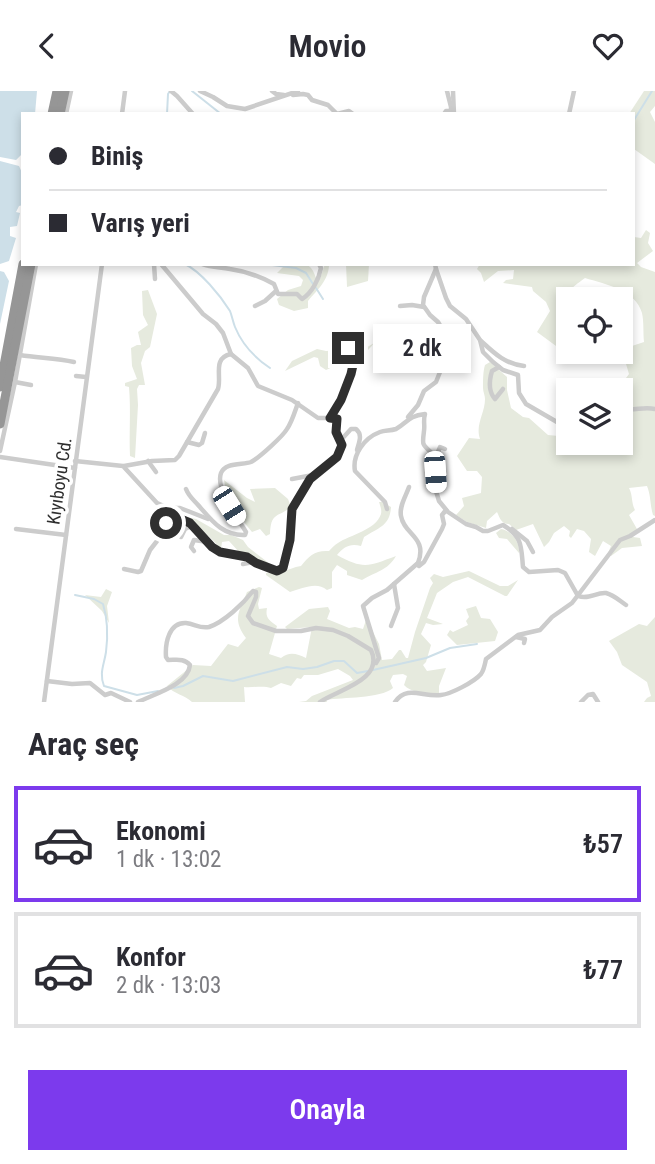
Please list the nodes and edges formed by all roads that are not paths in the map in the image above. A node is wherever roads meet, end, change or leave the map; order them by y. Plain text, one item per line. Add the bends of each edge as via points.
1 (57, 91) edge
2 (65, 91) edge
3 (71, 91) edge
4 (125, 91) edge
5 (171, 91) edge
6 (200, 91) edge
7 (272, 91) edge
8 (298, 91) edge
9 (447, 91) edge
10 (453, 91) edge
11 (574, 91) edge
12 (287, 95) junction
13 (52, 112) edge
14 (60, 112) edge
15 (66, 112) edge
16 (122, 112) edge
17 (191, 112) edge
18 (335, 112) edge
19 (450, 112) edge
20 (450, 112) edge
21 (569, 112) edge
22 (23, 266) edge
23 (31, 266) edge
24 (36, 266) edge
25 (102, 266) edge
26 (154, 266) edge
27 (163, 266) edge
28 (207, 266) edge
29 (320, 266) edge
30 (435, 267) edge
31 (155, 279) dead end
32 (276, 291) junction
33 (255, 306) dead end
34 (400, 306) dead end
35 (425, 307) junction
36 (480, 340) junction
37 (333, 348) dead end
38 (231, 354) junction
39 (20, 355) junction
40 (74, 362) dead end
41 (524, 366) dead end
42 (499, 367) junction
43 (76, 376) dead end
44 (86, 377) junction
45 (15, 382) junction
46 (31, 385) dead end
47 (0, 387) edge
48 (503, 390) dead end
49 (298, 404) junction
50 (655, 409) edge
51 (633, 410) edge
52 (330, 418) junction
53 (405, 420) junction
54 (556, 421) edge
55 (0, 424) edge
56 (205, 433) dead end
57 (340, 440) junction
58 (187, 442) junction
59 (445, 449) dead end
60 (0, 454) edge
61 (356, 455) junction
62 (434, 459) junction
63 (75, 461) junction
64 (148, 461) junction
65 (123, 466) junction
66 (75, 468) junction
67 (156, 472) dead end
68 (314, 475) junction
69 (292, 479) dead end
70 (409, 488) dead end
71 (186, 489) dead end
72 (168, 508) junction
73 (387, 509) dead end
74 (446, 510) junction
75 (209, 519) junction
76 (183, 520) junction
77 (655, 520) edge
78 (196, 528) junction
79 (508, 528) junction
80 (16, 529) dead end
81 (66, 535) junction
82 (181, 537) dead end
83 (209, 542) junction
84 (194, 551) dead end
85 (533, 552) dead end
86 (254, 562) junction
87 (418, 563) junction
88 (243, 564) dead end
89 (124, 569) dead end
90 (394, 583) junction
91 (578, 596) junction
92 (626, 605) dead end
93 (391, 626) dead end
94 (516, 637) junction
95 (524, 643) dead end
96 (373, 662) junction
97 (47, 681) junction
98 (44, 702) edge
99 (130, 702) edge
100 (138, 702) edge
101 (320, 702) edge
102 (395, 702) edge
103 (581, 702) edge
104 (598, 702) edge

1 - 13 highway
2 - 14 highway
3 - 15 street
4 - 16 street
5 - 17 street
6 - 12 street via 227,106 245,109
7 - 12 street
8 - 12 street
9 - 19 street
10 - 20 street
11 - 21 street
12 - 18 street via 308,95
22 - 47 highway
23 - 55 highway
24 - 39 street
25 - 44 street, Kıyıboyu Cd.
26 - 31 street
27 - 38 street via 223,333
28 - 32 street via 255,275 274,284
29 - 32 street via 320,276 302,299
30 - 35 street
30 - 36 street via 450,306
32 - 33 street
34 - 35 street
35 - 53 street via 444,331 448,352 436,381
36 - 41 street via 505,362
36 - 42 street via 483,352
37 - 52 street via 348,348 355,356
38 - 49 street via 248,368 258,386
38 - 58 street via 221,359 218,389
39 - 40 street
39 - 45 street
42 - 48 street via 492,371 489,386 495,399
42 - 54 street via 518,375 519,393 526,404
43 - 44 street
44 - 63 street, Kıyıboyu Cd.
45 - 46 street
45 - 60 street
49 - 52 street via 318,418
49 - 75 street via 287,429 268,449 221,473 229,506 246,534 226,531
50 - 51 street
52 - 57 street via 337,419
53 - 61 street via 370,438
53 - 62 street via 425,414 421,439
56 - 58 street via 199,445
57 - 61 street via 356,429 361,436
57 - 68 street via 337,457
58 - 64 street via 175,460
59 - 62 street via 440,447
60 - 66 street
61 - 73 street via 355,471
62 - 74 street via 436,491
63 - 65 street
63 - 66 street, Kıyıboyu Cd.
64 - 65 street
64 - 67 street
65 - 72 street via 157,503
66 - 81 street, Kıyıboyu Cd.
68 - 69 street
68 - 86 street via 292,509 283,568 277,571
70 - 87 street via 401,515 419,544
71 - 75 street
72 - 75 street
72 - 76 street
74 - 79 street via 482,531 503,525
74 - 87 street via 431,550 424,562
76 - 78 street
76 - 89 street via 162,527 142,571
77 - 91 street via 620,540
78 - 82 street via 185,529
78 - 83 street
79 - 85 street via 523,537
79 - 91 street via 522,547 523,567 536,573 565,573
80 - 81 street
81 - 97 street, Kıyıboyu Cd.
83 - 84 street via 194,540
83 - 86 street via 220,552
86 - 88 street
87 - 90 street
90 - 93 street via 398,608
90 - 96 street via 363,606 379,658
91 - 92 street via 606,593
91 - 94 street via 540,630
94 - 95 street
94 - 102 street via 486,659 483,671 473,681 449,694 413,692
96 - 100 street via 371,650 333,630 276,631 253,623 248,616 256,597 253,591 212,626 185,623 173,628 166,657 187,661 189,671 169,688
96 - 101 street via 361,681
97 - 98 street, Kıyıboyu Cd.
97 - 99 street via 90,683 105,695
103 - 104 street via 593,694

